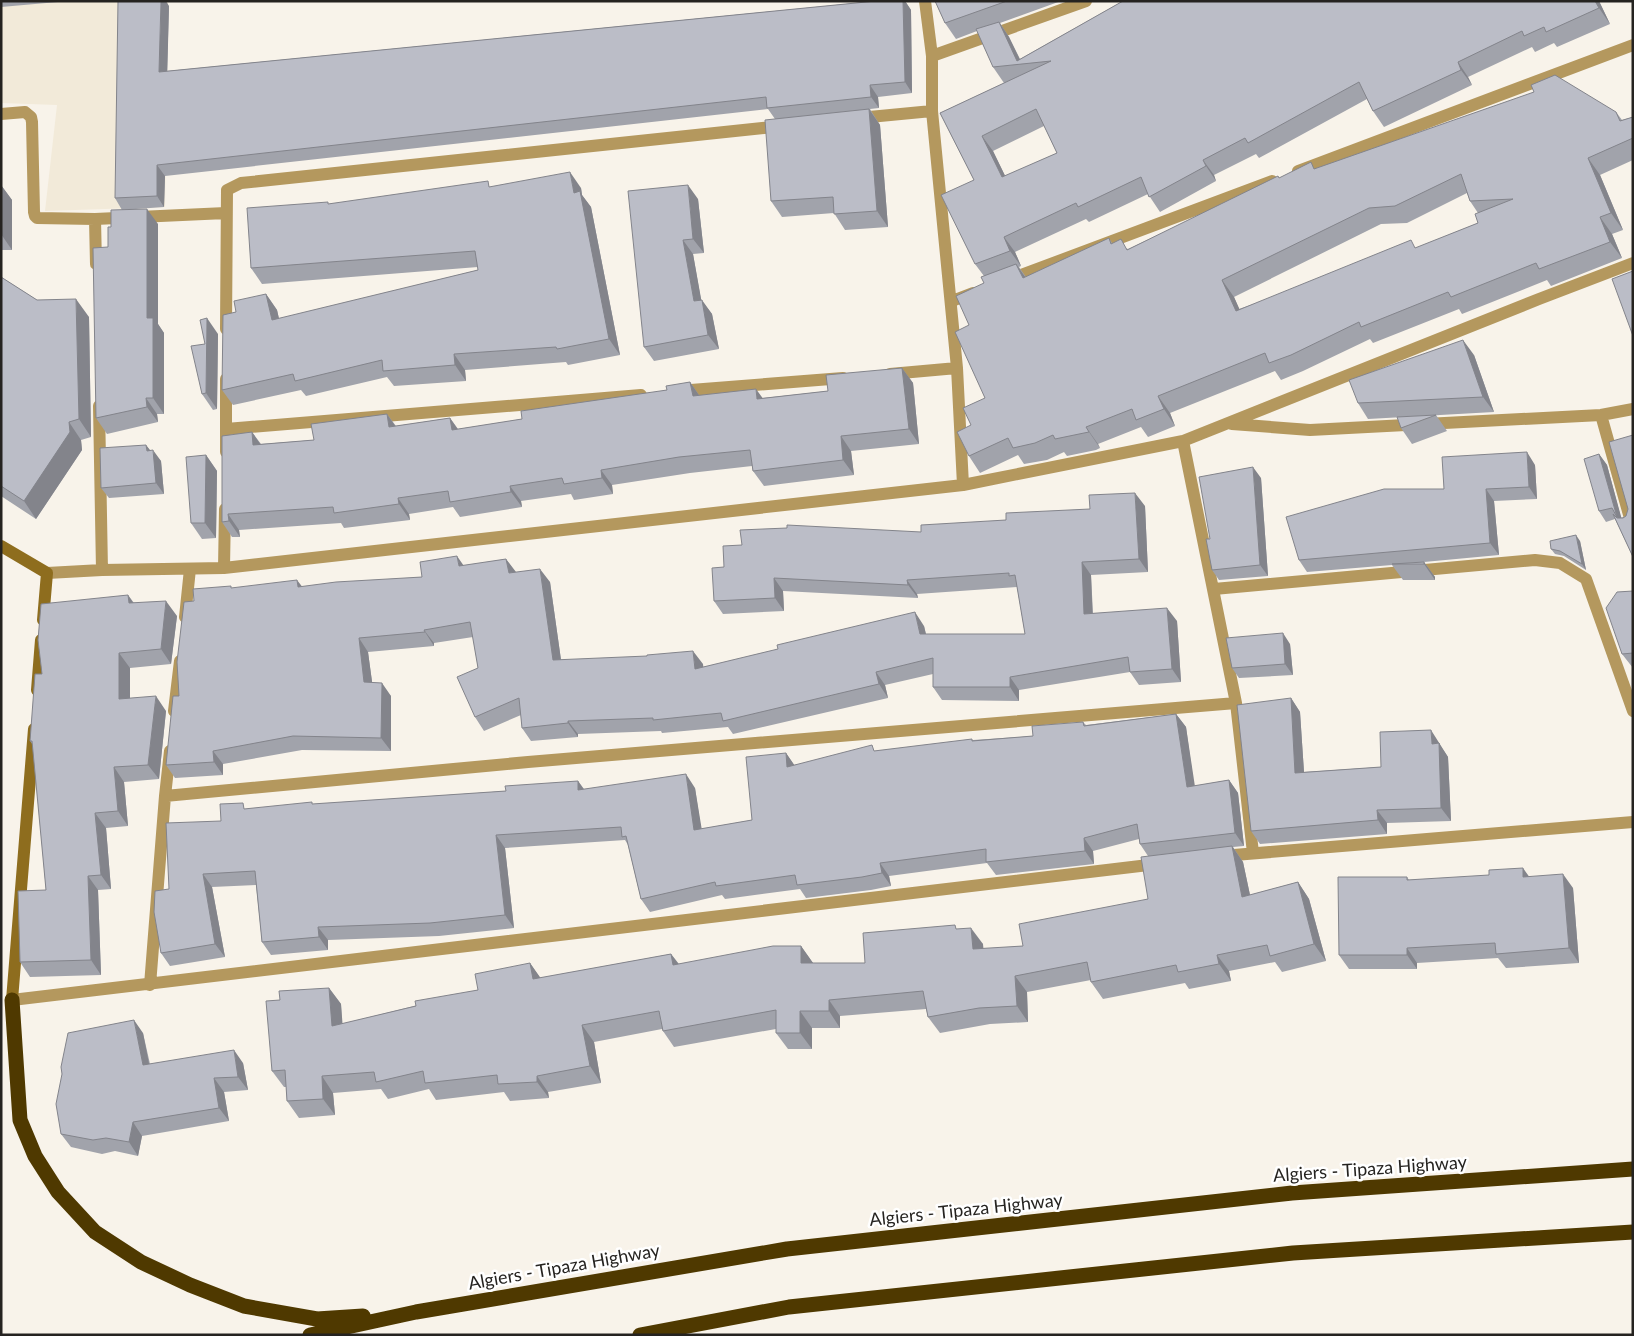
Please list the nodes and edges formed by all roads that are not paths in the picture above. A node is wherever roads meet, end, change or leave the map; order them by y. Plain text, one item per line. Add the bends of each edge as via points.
1 (925, 1) edge
2 (1086, 1) edge
3 (1633, 45) edge
4 (932, 56) junction
5 (932, 111) junction
6 (1, 114) edge
7 (843, 120) edge
8 (794, 125) edge
9 (226, 213) junction
10 (95, 219) junction
11 (1633, 263) edge
12 (96, 277) edge
13 (952, 302) junction
14 (226, 341) edge
15 (957, 368) junction
16 (226, 370) edge
17 (878, 375) edge
18 (859, 376) edge
19 (98, 394) edge
20 (1633, 409) edge
21 (1601, 415) junction
22 (1228, 424) junction
23 (226, 429) junction
24 (1183, 441) junction
25 (226, 469) edge
26 (963, 485) junction
27 (225, 498) edge
28 (1633, 529) edge
29 (1, 546) edge
30 (190, 568) junction
31 (224, 568) junction
32 (102, 570) junction
33 (47, 573) junction
34 (1214, 589) junction
35 (184, 628) edge
36 (181, 648) edge
37 (36, 698) edge
38 (1236, 703) junction
39 (1633, 712) edge
40 (35, 717) edge
41 (165, 796) junction
42 (1633, 822) edge
43 (1253, 853) junction
44 (1213, 858) edge
45 (1174, 862) edge
46 (150, 985) junction
47 (12, 1000) junction
48 (1633, 1169) edge
49 (1633, 1232) edge
50 (416, 1312) junction
51 (310, 1335) edge
52 (640, 1335) edge

1 - 4 street
2 - 4 street
3 - 13 street
4 - 5 street
5 - 7 street
5 - 13 street
6 - 10 street via 24,112 31,118 35,216 41,219
8 - 9 street via 241,182 227,190
9 - 10 street
9 - 14 street
10 - 12 street
11 - 22 street
13 - 15 street
15 - 17 street
15 - 26 street
16 - 23 street
18 - 23 street
19 - 32 street
20 - 21 street
21 - 22 street via 1310,430
21 - 28 street
22 - 24 street
23 - 25 street
24 - 26 street
24 - 34 street
26 - 31 street
27 - 31 street
29 - 33 street
30 - 31 street
30 - 32 street
30 - 35 street
32 - 33 street
33 - 37 street
34 - 38 street
34 - 39 street via 1535,560 1560,564 1586,579
36 - 41 street
38 - 41 street
38 - 43 street
40 - 47 street
41 - 46 street
42 - 43 street
43 - 44 street
45 - 46 street
46 - 47 street
47 - 50 highway via 20,1120 35,1156 58,1192 95,1232 141,1262 244,1306 317,1319
48 - 50 highway, Algiers - Tipaza Highway via 1292,1193 787,1249
49 - 52 highway via 1293,1253 789,1307
50 - 51 highway, Algiers - Tipaza Highway

